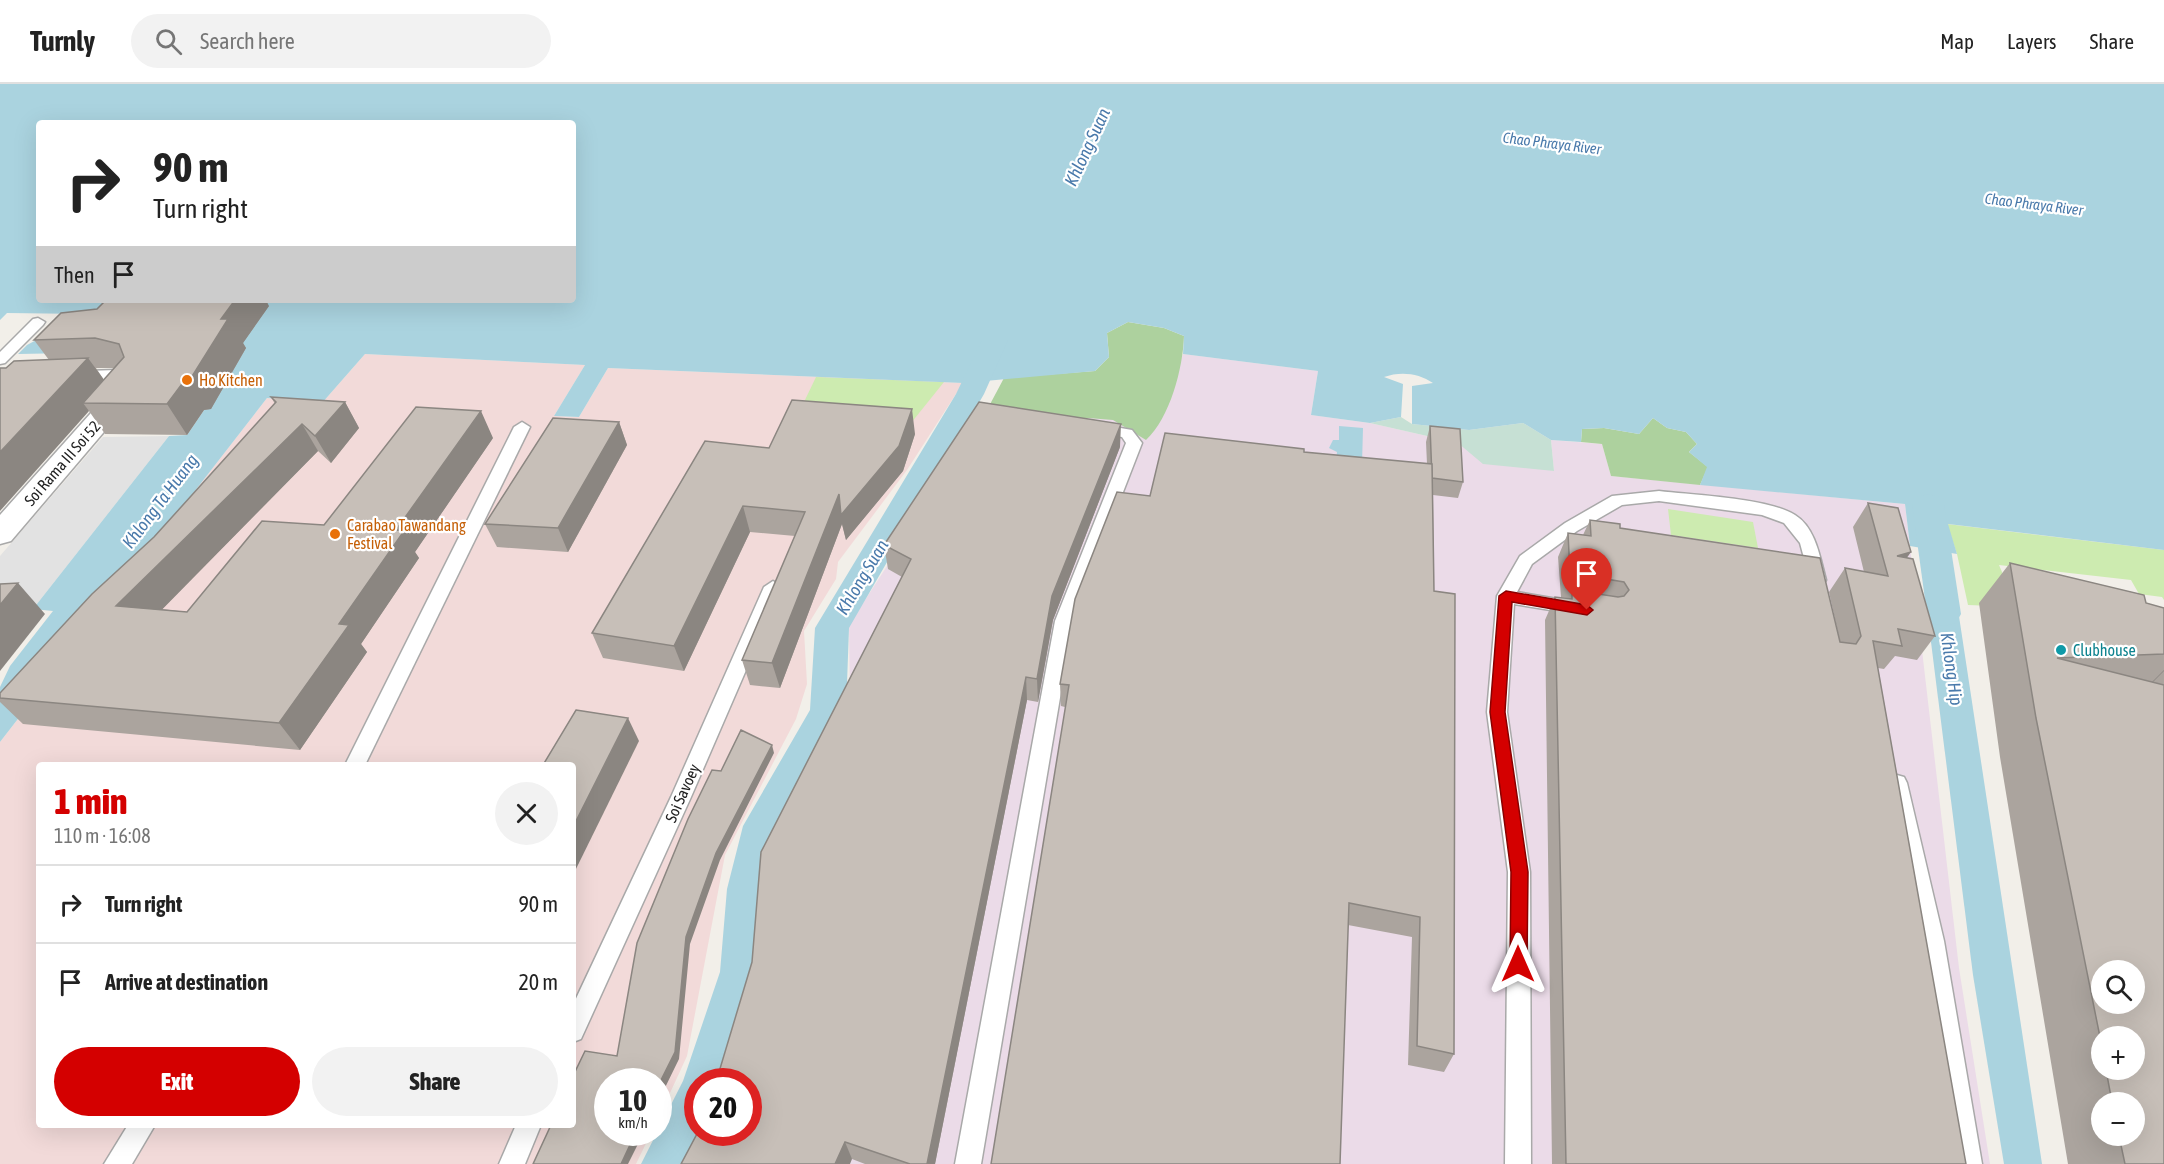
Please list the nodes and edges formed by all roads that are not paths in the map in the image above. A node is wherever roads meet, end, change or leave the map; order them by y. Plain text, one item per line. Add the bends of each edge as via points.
1 (38, 322) dead end
2 (0, 360) edge
3 (0, 382) edge
4 (522, 427) dead end
5 (1081, 427) edge
6 (0, 534) edge
7 (783, 564) edge
8 (1820, 594) edge
9 (1506, 596) junction
10 (1596, 611) edge
11 (1892, 759) edge
12 (356, 762) edge
13 (576, 1024) edge
14 (141, 1128) edge
15 (529, 1128) edge
16 (117, 1164) edge
17 (512, 1164) edge
18 (968, 1164) edge
19 (1518, 1164) edge
20 (1969, 1164) edge

1 - 2 lane
3 - 6 street, Soi Rama III Soi 52 via 116,378 130,382
4 - 12 lane
5 - 18 lane via 1127,433 1134,443 1064,621
7 - 13 lane, Soi Savoey
8 - 9 lane via 1808,542 1790,519 1764,510 1659,496 1618,500 1571,527 1526,560
9 - 10 lane
9 - 19 lane via 1497,712 1520,872
11 - 20 lane via 1933,941
14 - 16 lane
15 - 17 lane

